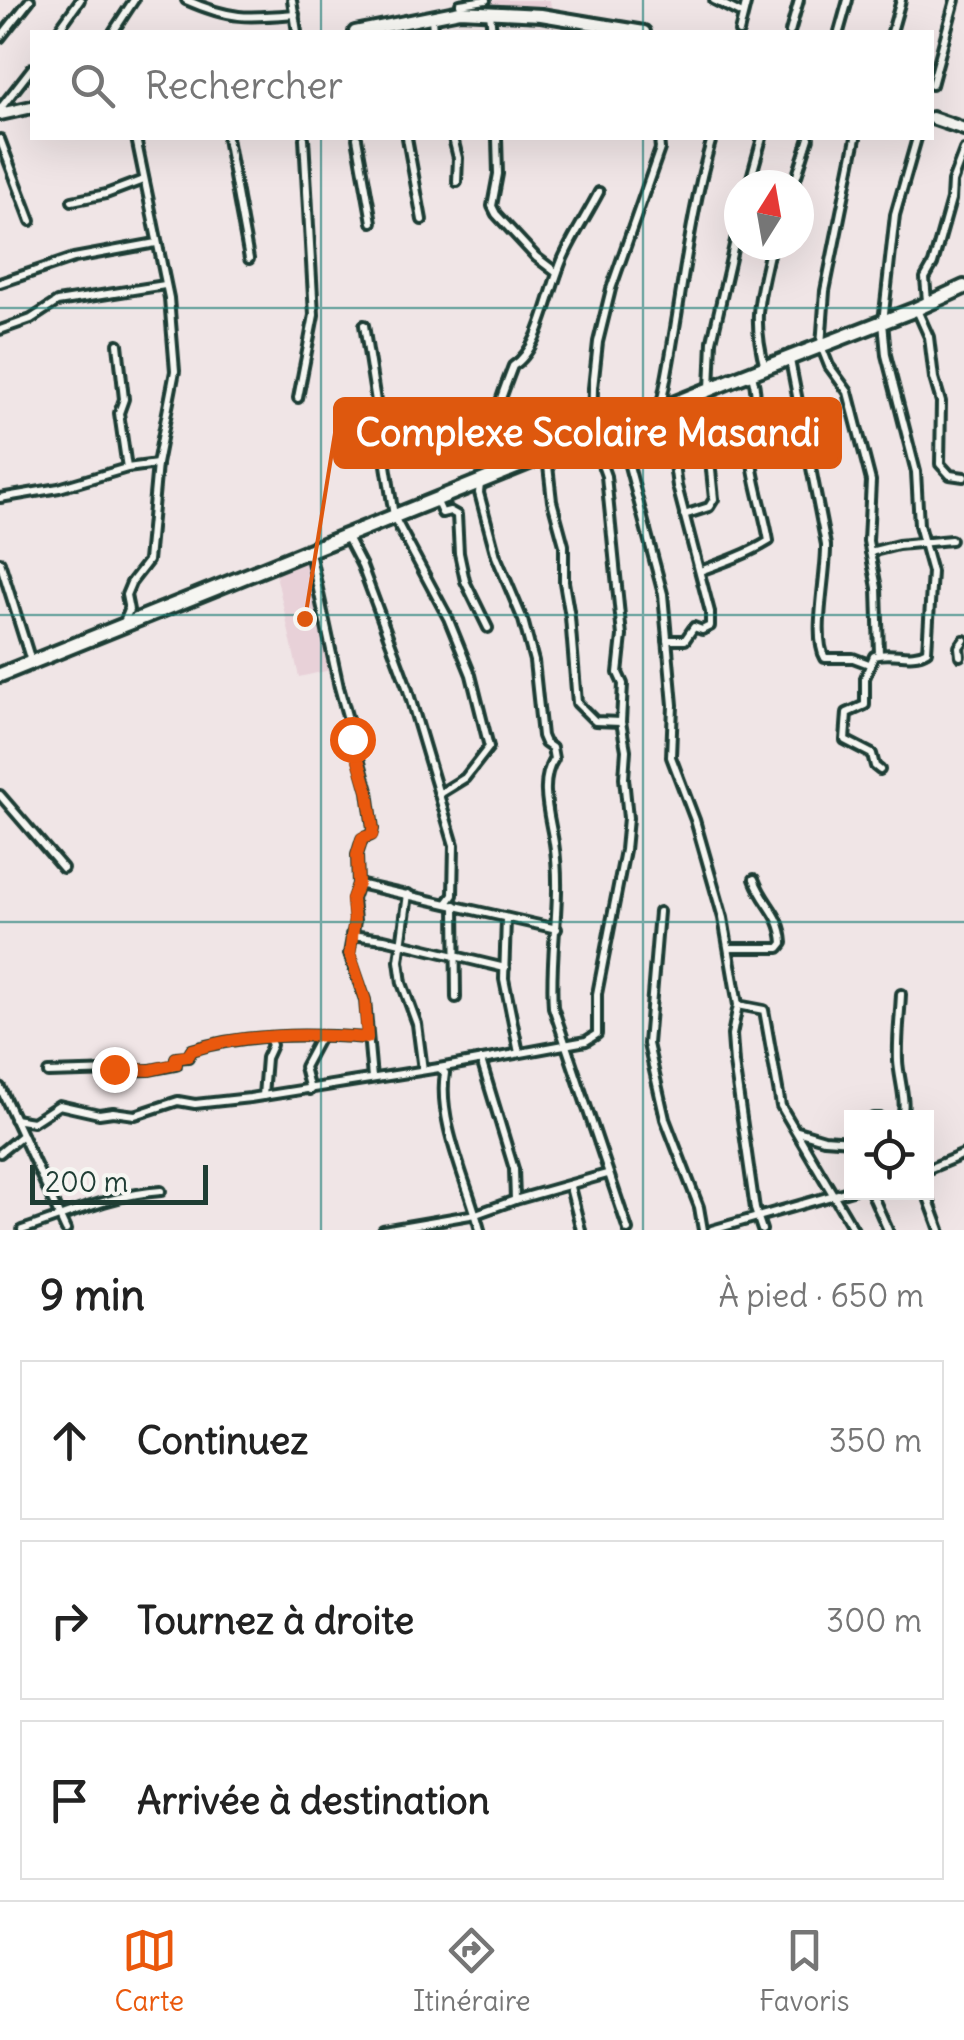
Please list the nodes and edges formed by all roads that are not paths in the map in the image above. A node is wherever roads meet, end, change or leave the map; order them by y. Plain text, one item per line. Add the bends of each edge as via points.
1 (30, 0) edge
2 (80, 0) edge
3 (134, 0) edge
4 (186, 0) edge
5 (292, 0) edge
6 (486, 0) edge
7 (714, 0) edge
8 (746, 0) edge
9 (799, 0) edge
10 (848, 0) edge
11 (901, 0) edge
12 (955, 0) edge
13 (460, 5) edge
14 (490, 12) junction
15 (295, 14) junction
16 (742, 14) junction
17 (432, 17) junction
18 (390, 29) edge
19 (58, 30) edge
20 (114, 30) edge
21 (297, 30) edge
22 (434, 30) edge
23 (492, 30) edge
24 (633, 30) edge
25 (739, 30) edge
26 (791, 30) edge
27 (840, 30) edge
28 (893, 30) edge
29 (0, 38) edge
30 (30, 71) edge
31 (934, 78) edge
32 (30, 106) edge
33 (0, 112) edge
34 (934, 119) edge
35 (964, 129) edge
36 (0, 139) edge
37 (136, 140) edge
38 (227, 140) edge
39 (304, 140) edge
40 (357, 140) edge
41 (407, 140) edge
42 (454, 140) edge
43 (497, 140) edge
44 (659, 140) edge
45 (711, 140) edge
46 (761, 140) edge
47 (808, 140) edge
48 (856, 140) edge
49 (916, 140) edge
50 (964, 150) edge
51 (753, 170) edge
52 (799, 170) edge
53 (143, 180) junction
54 (457, 182) dead end
55 (599, 192) dead end
56 (72, 201) dead end
57 (31, 220) dead end
58 (422, 220) dead end
59 (372, 222) dead end
60 (156, 243) junction
61 (250, 259) dead end
62 (731, 260) edge
63 (769, 260) edge
64 (557, 273) junction
65 (0, 283) edge
66 (164, 285) junction
67 (964, 287) edge
68 (922, 306) junction
69 (883, 322) junction
70 (364, 325) dead end
71 (0, 330) edge
72 (118, 344) dead end
73 (821, 346) junction
74 (790, 360) junction
75 (758, 371) junction
76 (713, 385) junction
77 (298, 398) dead end
78 (688, 398) junction
79 (664, 404) junction
80 (618, 427) junction
81 (592, 437) junction
82 (547, 456) junction
83 (156, 464) junction
84 (127, 468) junction
85 (507, 472) junction
86 (964, 477) edge
87 (476, 488) junction
88 (0, 498) edge
89 (437, 500) junction
90 (684, 515) junction
91 (394, 517) junction
92 (348, 537) junction
93 (951, 540) dead end
94 (924, 543) junction
95 (310, 552) junction
96 (870, 552) junction
97 (0, 562) edge
98 (700, 570) junction
99 (122, 626) junction
100 (488, 628) dead end
101 (667, 640) junction
102 (964, 640) edge
103 (880, 654) junction
104 (960, 656) dead end
105 (32, 662) junction
106 (868, 664) junction
107 (0, 675) edge
108 (620, 722) junction
109 (880, 770) dead end
110 (438, 794) junction
111 (0, 795) edge
112 (63, 868) dead end
113 (754, 879) dead end
114 (358, 884) junction
115 (408, 894) junction
116 (451, 904) junction
117 (659, 912) dead end
118 (506, 919) junction
119 (557, 929) junction
120 (352, 935) junction
121 (400, 944) junction
122 (729, 948) junction
123 (454, 956) junction
124 (505, 968) junction
125 (901, 994) dead end
126 (456, 998) dead end
127 (738, 1005) junction
128 (320, 1037) junction
129 (268, 1038) junction
130 (367, 1038) junction
131 (564, 1044) junction
132 (519, 1052) junction
133 (481, 1060) junction
134 (439, 1068) junction
135 (424, 1070) junction
136 (48, 1073) dead end
137 (372, 1078) junction
138 (0, 1087) edge
139 (310, 1090) junction
140 (263, 1096) junction
141 (905, 1110) edge
142 (14, 1120) junction
143 (796, 1130) junction
144 (22, 1135) junction
145 (844, 1141) edge
146 (0, 1152) edge
147 (964, 1154) edge
148 (934, 1167) edge
149 (607, 1174) junction
150 (570, 1187) junction
151 (161, 1191) dead end
152 (844, 1192) edge
153 (835, 1194) junction
154 (515, 1200) junction
155 (875, 1200) edge
156 (929, 1200) edge
157 (476, 1214) junction
158 (60, 1217) junction
159 (758, 1217) junction
160 (22, 1230) edge
161 (66, 1230) edge
162 (383, 1230) edge
163 (480, 1230) edge
164 (581, 1230) edge
165 (628, 1230) edge
166 (702, 1230) edge
167 (712, 1230) edge
168 (762, 1230) edge
169 (854, 1230) edge
170 (888, 1230) edge
171 (940, 1230) edge

1 - 29 street
2 - 19 street
3 - 20 street
4 - 15 street via 224,16
5 - 15 street
6 - 13 street
7 - 16 street
8 - 16 street
9 - 26 street
10 - 27 street
11 - 28 street
12 - 31 street
13 - 14 street
13 - 17 street
14 - 23 street
14 - 24 street
15 - 21 street
16 - 25 street
17 - 18 street
17 - 22 street
30 - 33 street
32 - 33 street
34 - 35 street
36 - 57 street
37 - 53 street
38 - 61 street
39 - 77 street via 314,315
40 - 59 street
41 - 58 street
42 - 54 street
43 - 64 street via 492,206
44 - 81 street via 598,342
45 - 79 street via 680,279
46 - 51 street
47 - 52 street
48 - 73 street
49 - 69 street via 895,215
50 - 68 street via 934,264 924,278
53 - 56 street
53 - 60 street
55 - 64 street
60 - 65 street via 74,258
60 - 66 street
62 - 76 street via 712,341
63 - 75 street via 756,316
64 - 85 street via 534,341 513,366 491,438
66 - 71 street via 58,302
66 - 83 street via 176,371
67 - 68 highway
68 - 69 highway
68 - 86 street via 942,402 940,464 950,476
69 - 73 highway
69 - 94 street via 916,472
70 - 91 street
72 - 84 street
73 - 74 highway
73 - 96 street via 859,427 871,481
74 - 75 highway
74 - 106 street via 826,545 820,651 825,658
75 - 76 highway
75 - 98 street via 753,470 770,541
76 - 78 highway
78 - 79 highway
78 - 90 street via 709,452 714,499
79 - 80 highway
79 - 90 street
80 - 81 highway
80 - 101 street via 663,594
81 - 82 highway
81 - 108 street via 606,476 622,636
82 - 85 highway
82 - 108 street via 564,546 577,702 595,721
83 - 84 street
83 - 99 street via 148,561 126,595
84 - 88 street
85 - 87 highway
87 - 89 highway
87 - 119 street via 524,620 542,736 552,748 547,807
89 - 91 highway
89 - 100 street via 442,513 457,515 465,581
90 - 98 street
91 - 92 highway
91 - 110 street via 472,675 489,747 464,778
92 - 95 highway
92 - 110 street via 407,688
93 - 94 street
94 - 96 street
94 - 103 street via 932,572 927,651
95 - 99 highway
95 - 114 street via 371,810 372,835 359,843
96 - 103 street
97 - 105 street
98 - 101 street via 710,626 694,627 684,640
99 - 105 highway
101 - 122 street via 671,757 696,820
102 - 104 street
103 - 106 street
105 - 107 highway
106 - 109 street via 865,704 847,713 845,740 872,754
108 - 131 street via 626,834 597,1034
110 - 116 street via 455,857
111 - 112 street
113 - 122 street via 779,917 783,943
114 - 115 street
114 - 120 street
115 - 116 street
115 - 121 street
116 - 118 street
116 - 123 street
117 - 166 street via 648,1044
118 - 119 street
118 - 124 street
119 - 131 street via 550,981
120 - 121 street
120 - 130 street
121 - 123 street
121 - 135 street via 402,983
122 - 127 street
123 - 124 street
123 - 126 street
124 - 132 street
125 - 141 street
127 - 143 street via 764,1010 781,1106
127 - 159 street via 734,1063
128 - 129 street
128 - 130 street
128 - 139 street via 304,1068
129 - 136 street via 220,1041 150,1070
129 - 140 street
130 - 137 street
131 - 132 street
131 - 149 street
132 - 133 street
133 - 134 street
133 - 154 street via 514,1169
134 - 135 street
134 - 157 street
135 - 137 street
137 - 139 street
138 - 142 street
139 - 140 street
140 - 142 street via 178,1101 135,1115 59,1105 33,1122
142 - 144 street
143 - 145 street
143 - 153 street
144 - 146 street
144 - 158 street
147 - 148 street
149 - 150 street
149 - 165 street
150 - 154 street
150 - 164 street
151 - 158 street
152 - 153 street
153 - 159 street
153 - 169 street
154 - 157 street
155 - 170 street
156 - 171 street
157 - 162 street
157 - 163 street
158 - 160 street
158 - 161 street
159 - 167 street
159 - 168 street

